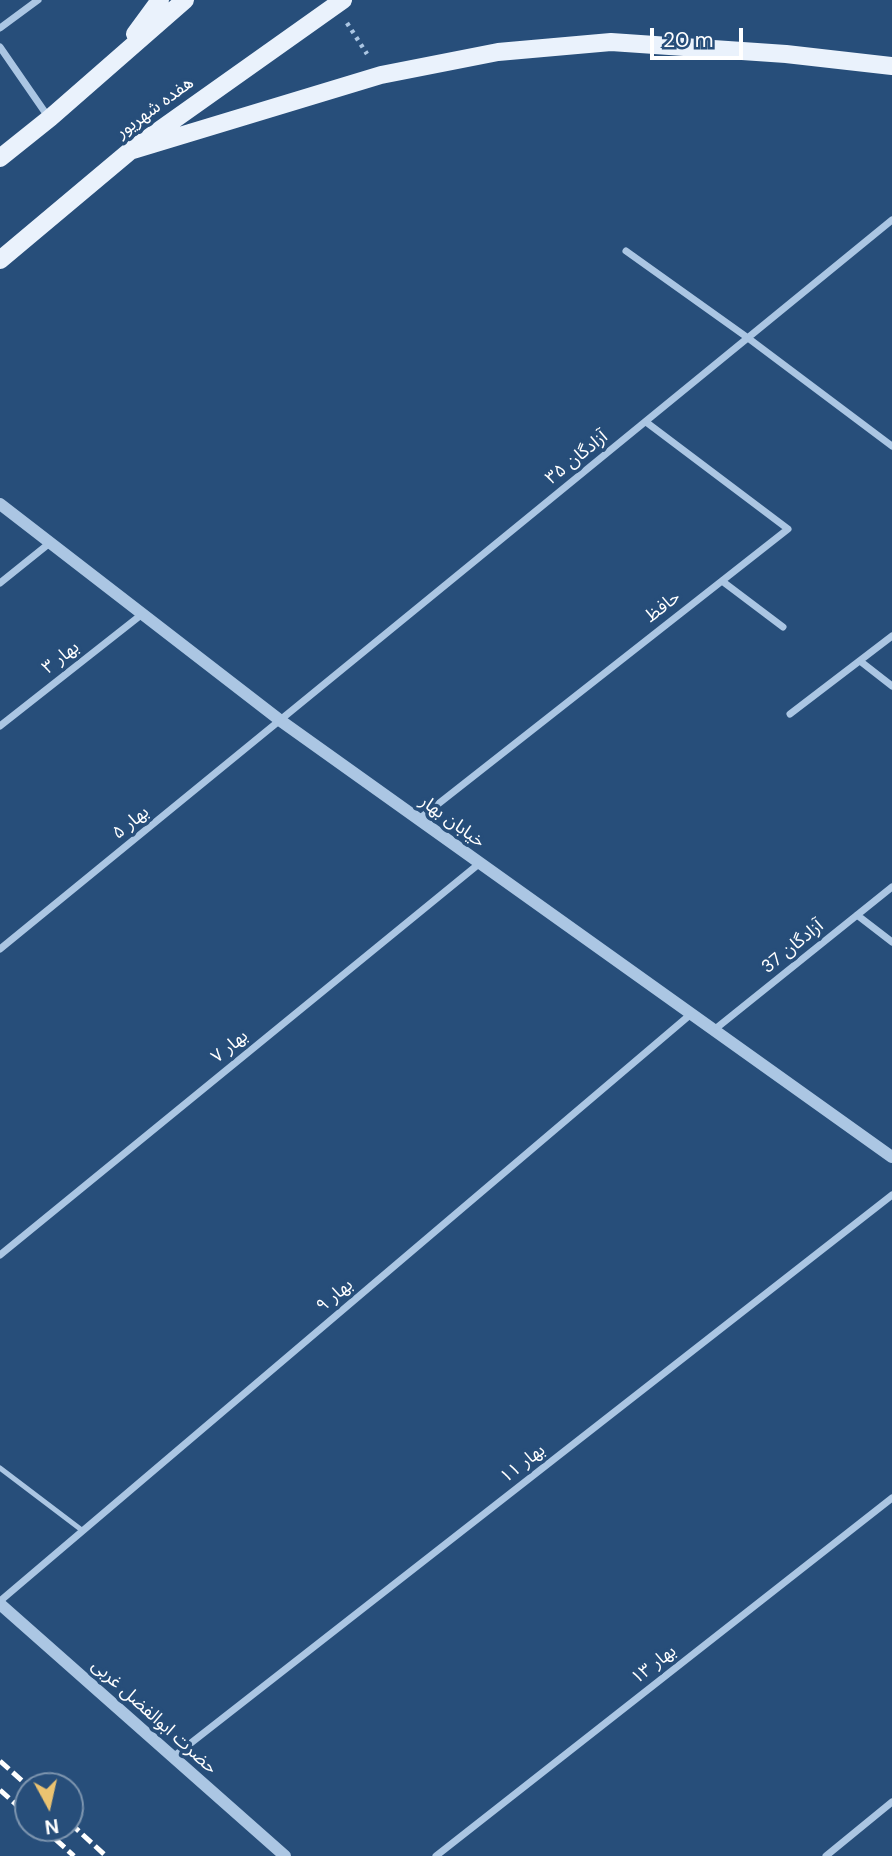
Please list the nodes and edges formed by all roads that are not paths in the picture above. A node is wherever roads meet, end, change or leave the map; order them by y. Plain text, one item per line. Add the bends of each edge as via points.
1 (38, 0) edge
2 (160, 0) edge
3 (185, 0) edge
4 (339, 3) edge
5 (0, 28) edge
6 (0, 47) edge
7 (116, 60) junction
8 (892, 66) edge
9 (50, 118) junction
10 (130, 151) junction
11 (0, 158) edge
12 (892, 220) edge
13 (626, 251) dead end
14 (2, 259) edge
15 (748, 338) junction
16 (646, 422) junction
17 (892, 446) edge
18 (0, 504) edge
19 (51, 542) junction
20 (722, 581) junction
21 (0, 583) edge
22 (141, 615) junction
23 (783, 627) dead end
24 (892, 636) edge
25 (860, 660) junction
26 (892, 686) edge
27 (790, 714) dead end
28 (281, 721) junction
29 (0, 726) edge
30 (419, 819) junction
31 (480, 863) junction
32 (892, 887) edge
33 (857, 915) junction
34 (892, 942) edge
35 (0, 949) edge
36 (691, 1014) junction
37 (714, 1030) junction
38 (892, 1157) edge
39 (892, 1195) edge
40 (0, 1255) edge
41 (0, 1468) edge
42 (892, 1499) edge
43 (83, 1531) junction
44 (0, 1603) edge
45 (173, 1757) junction
46 (892, 1802) edge
47 (285, 1856) edge
48 (436, 1856) edge
49 (826, 1856) edge

1 - 5 street
2 - 7 main road
3 - 7 main road
4 - 10 main road, هفده شهریور
6 - 9 street
7 - 9 main road
8 - 10 main road via 611,42 498,52 381,75
9 - 11 main road
10 - 14 main road, هفده شهریور
12 - 15 street, آزادگان ۳۵
13 - 15 street
15 - 16 street, آزادگان ۳۵
15 - 17 street
16 - 20 street, حافظ via 788,528
16 - 28 street, آزادگان ۳۵
18 - 19 street, خیابان بهار
19 - 21 street
19 - 22 street, خیابان بهار
20 - 23 street
20 - 30 street, حافظ
22 - 28 street, خیابان بهار
22 - 29 street, بهار ۳
24 - 25 street
25 - 26 street
25 - 27 street
28 - 30 street, خیابان بهار
28 - 35 street, بهار ۵
30 - 31 street, خیابان بهار
31 - 36 street, خیابان بهار
31 - 40 street, بهار ۷
32 - 33 street, آزادگان 37
33 - 34 street
33 - 37 street, آزادگان 37
36 - 37 street, خیابان بهار
36 - 43 street, بهار ۹
37 - 38 street, خیابان بهار
39 - 45 street, بهار ۱۱
41 - 43 lane
42 - 48 street, بهار ۱۳
43 - 44 street, بهار ۹
44 - 45 street, حضرت ابوالفضل غربی
45 - 47 street, حضرت ابوالفضل غربی
46 - 49 street

